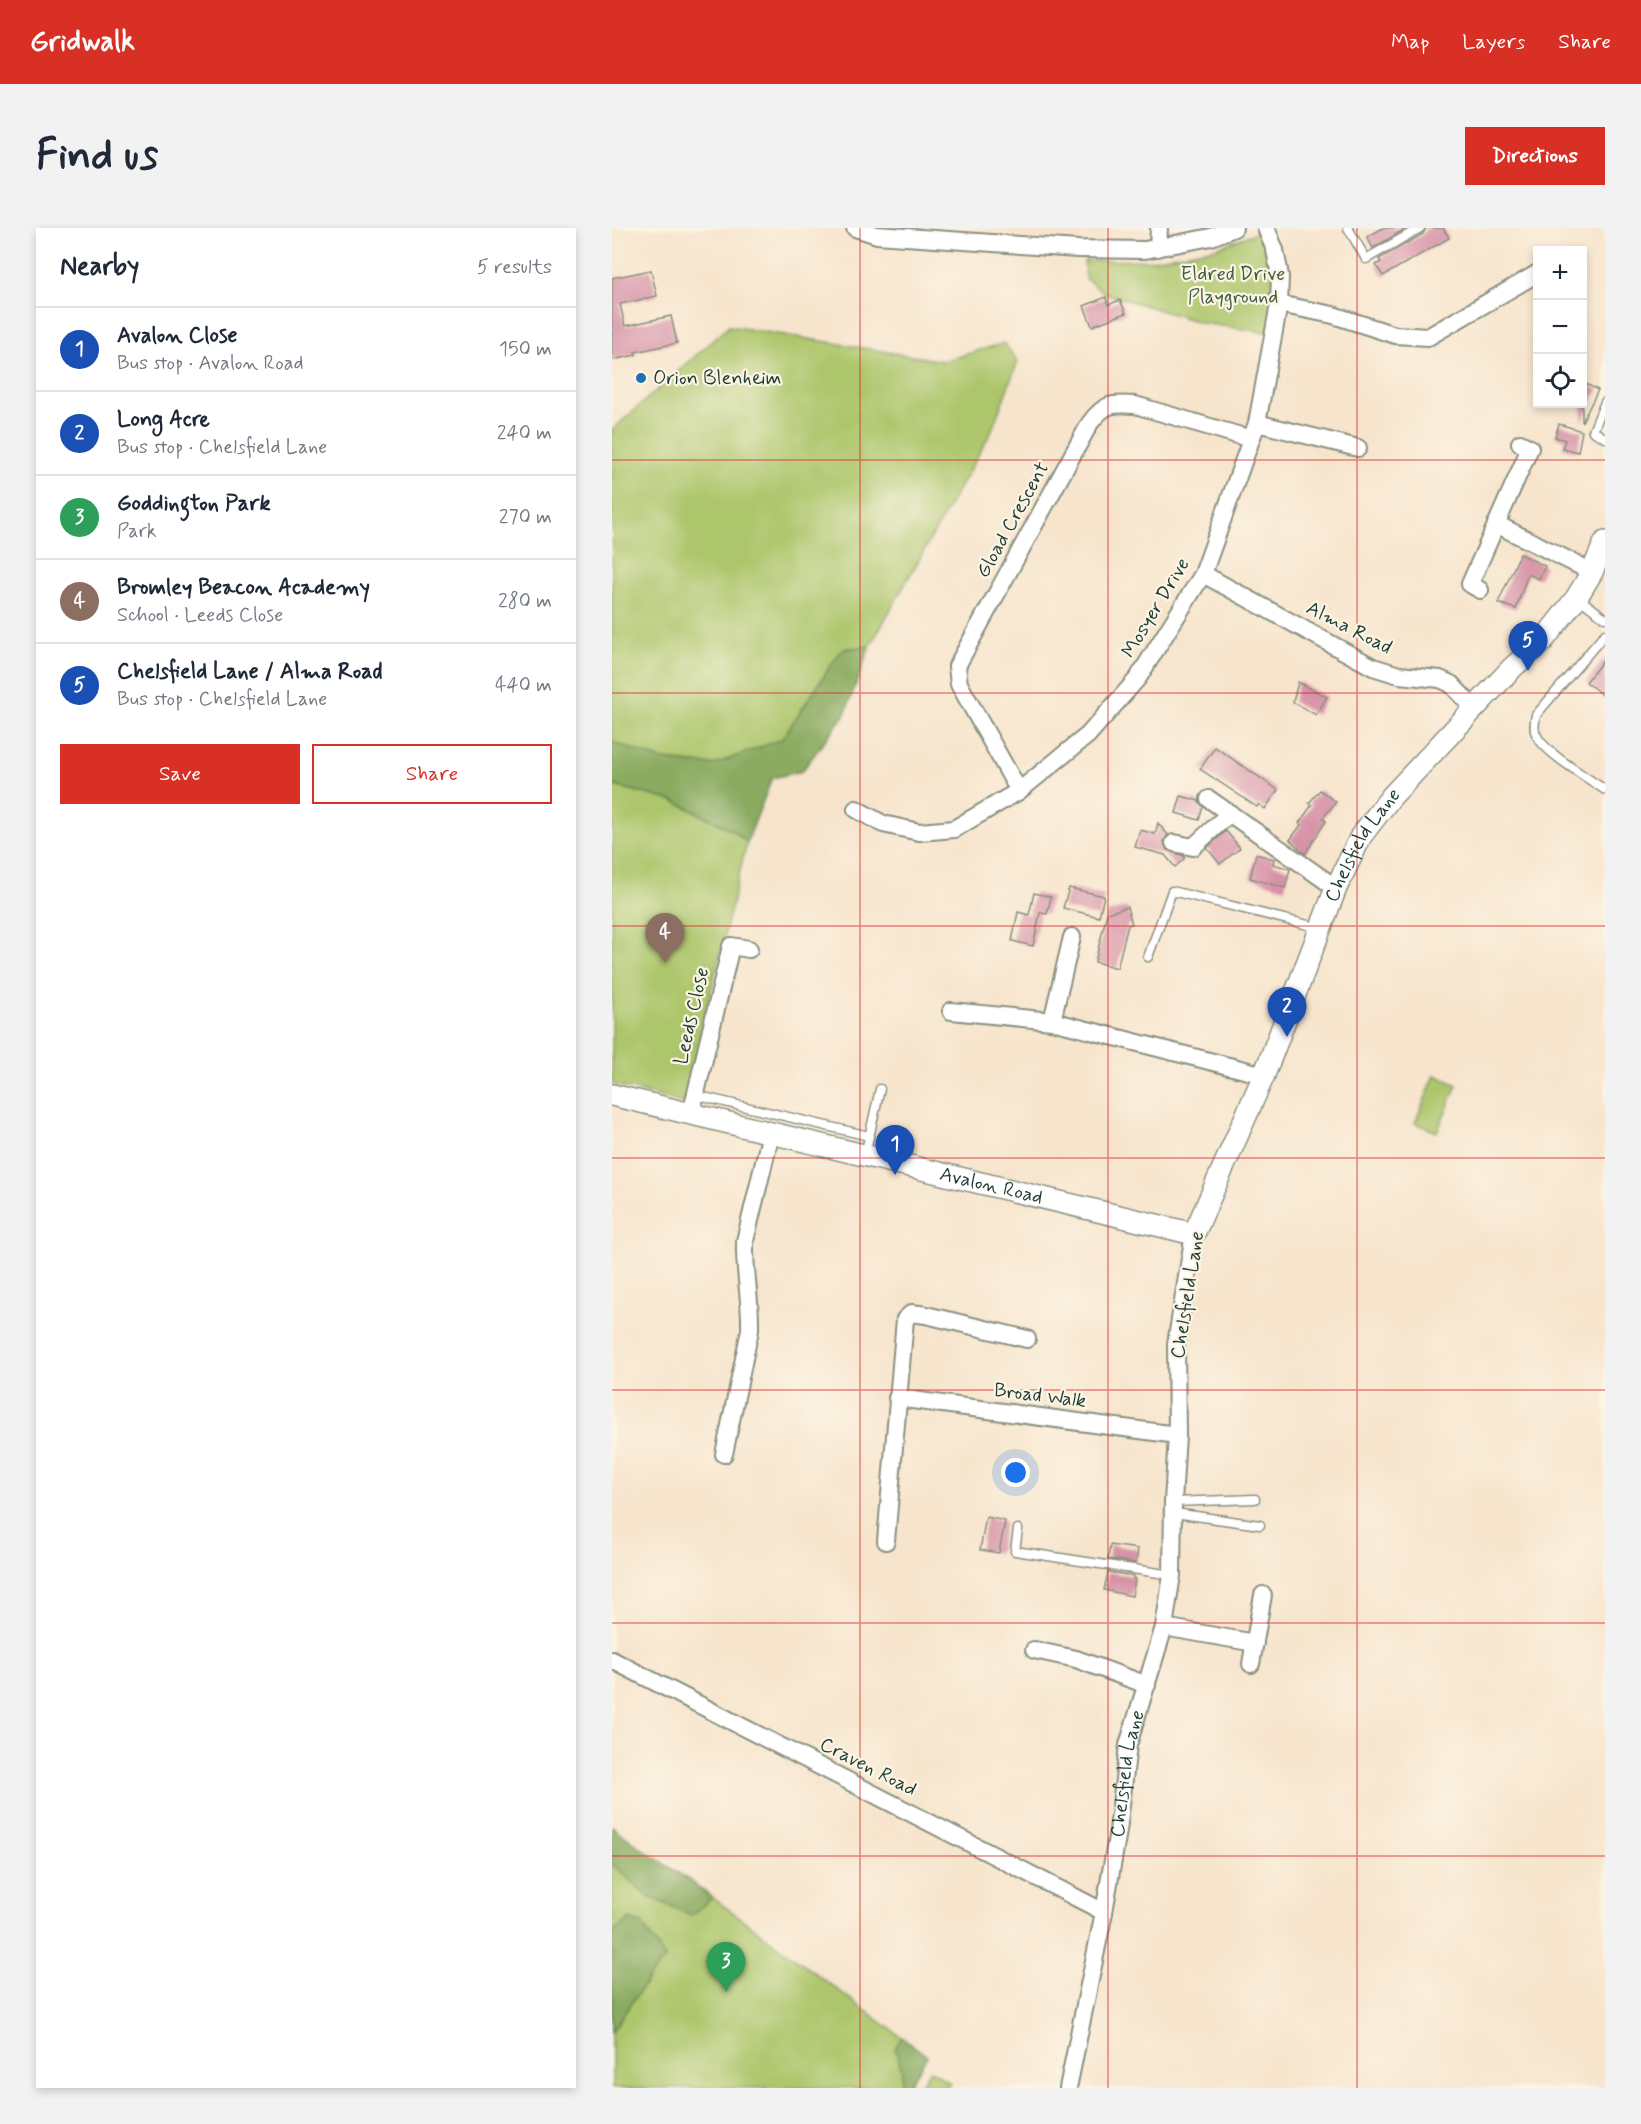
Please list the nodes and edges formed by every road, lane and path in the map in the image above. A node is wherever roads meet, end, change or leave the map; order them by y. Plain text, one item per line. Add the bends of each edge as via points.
1 (855, 228) edge
2 (1159, 228) edge
3 (1234, 228) edge
4 (1266, 228) edge
5 (1348, 228) edge
6 (1420, 228) edge
7 (1158, 248) junction
8 (1533, 276) edge
9 (1279, 304) junction
10 (1605, 402) edge
11 (1254, 431) junction
12 (1605, 438) edge
13 (1520, 443) dead end
14 (1358, 448) dead end
15 (1496, 524) junction
16 (1605, 542) edge
17 (1592, 572) junction
18 (1203, 574) junction
19 (1480, 590) dead end
20 (1577, 597) junction
21 (1605, 618) edge
22 (1605, 634) edge
23 (1475, 709) junction
24 (1605, 790) edge
25 (1019, 791) junction
26 (1209, 798) dead end
27 (856, 809) dead end
28 (1230, 813) junction
29 (1174, 843) dead end
30 (1336, 888) junction
31 (1320, 928) junction
32 (1072, 937) dead end
33 (749, 949) dead end
34 (1148, 957) dead end
35 (951, 1011) dead end
36 (1052, 1021) junction
37 (1264, 1075) junction
38 (880, 1089) dead end
39 (612, 1095) edge
40 (693, 1104) junction
41 (771, 1132) junction
42 (867, 1146) junction
43 (1194, 1234) junction
44 (1027, 1339) dead end
45 (897, 1398) junction
46 (1177, 1435) junction
47 (724, 1454) dead end
48 (1255, 1499) dead end
49 (1173, 1508) junction
50 (1260, 1525) dead end
51 (1018, 1529) dead end
52 (886, 1541) dead end
53 (1172, 1575) junction
54 (1263, 1594) dead end
55 (1164, 1627) junction
56 (1255, 1643) junction
57 (1034, 1650) dead end
58 (612, 1660) edge
59 (1251, 1664) dead end
60 (1147, 1685) junction
61 (1104, 1912) junction
62 (1071, 2087) edge

1 - 7 street via 877,235 1066,248
2 - 7 street
3 - 7 street
4 - 9 street, Mosyer Drive via 1280,276
5 - 6 lane via 1366,259
8 - 9 street via 1428,337 1395,335 1333,315
9 - 11 street, Mosyer Drive
10 - 12 lane via 1593,431
11 - 14 street
11 - 18 street, Mosyer Drive
11 - 25 street, Gload Crescent via 1117,403 1099,411 1090,423 957,666 959,684
13 - 15 street via 1530,448
15 - 17 street
15 - 19 street via 1470,584
16 - 17 street, Chelsfield Lane
17 - 20 street, Chelsfield Lane
18 - 23 street, Alma Road via 1373,667 1451,684
18 - 25 street, Mosyer Drive via 1138,678 1088,735
20 - 21 lane
20 - 23 street, Chelsfield Lane via 1542,642
22 - 24 lane via 1536,716 1535,733 1544,747
23 - 30 street, Chelsfield Lane via 1391,797 1361,836
25 - 27 street, Mosyer Drive via 954,829 919,832 883,824
26 - 28 street
28 - 29 street via 1192,847
28 - 30 street
30 - 31 street, Chelsfield Lane
31 - 34 lane via 1172,891
31 - 37 street, Chelsfield Lane
32 - 36 street
33 - 40 street, Leeds Close via 731,946
35 - 36 street
36 - 37 street
37 - 43 street, Chelsfield Lane
38 - 42 lane
39 - 40 street, Avalon Road
40 - 41 street, Avalon Road
40 - 42 lane
41 - 42 street, Avalon Road
41 - 47 street via 745,1241 750,1330
42 - 43 street, Avalon Road
43 - 46 street, Chelsfield Lane via 1176,1344
44 - 45 street via 912,1313 905,1319
45 - 46 street, Broad Walk
45 - 52 street
46 - 49 street, Chelsfield Lane
48 - 49 lane
49 - 50 lane
49 - 53 street, Chelsfield Lane
51 - 53 lane via 1015,1551
53 - 55 street, Chelsfield Lane
54 - 56 street
55 - 56 street
55 - 60 street, Chelsfield Lane
56 - 59 street
57 - 60 street via 1077,1659
58 - 61 street, Craven Road
60 - 61 street, Chelsfield Lane via 1128,1745
61 - 62 street, Chelsfield Lane

